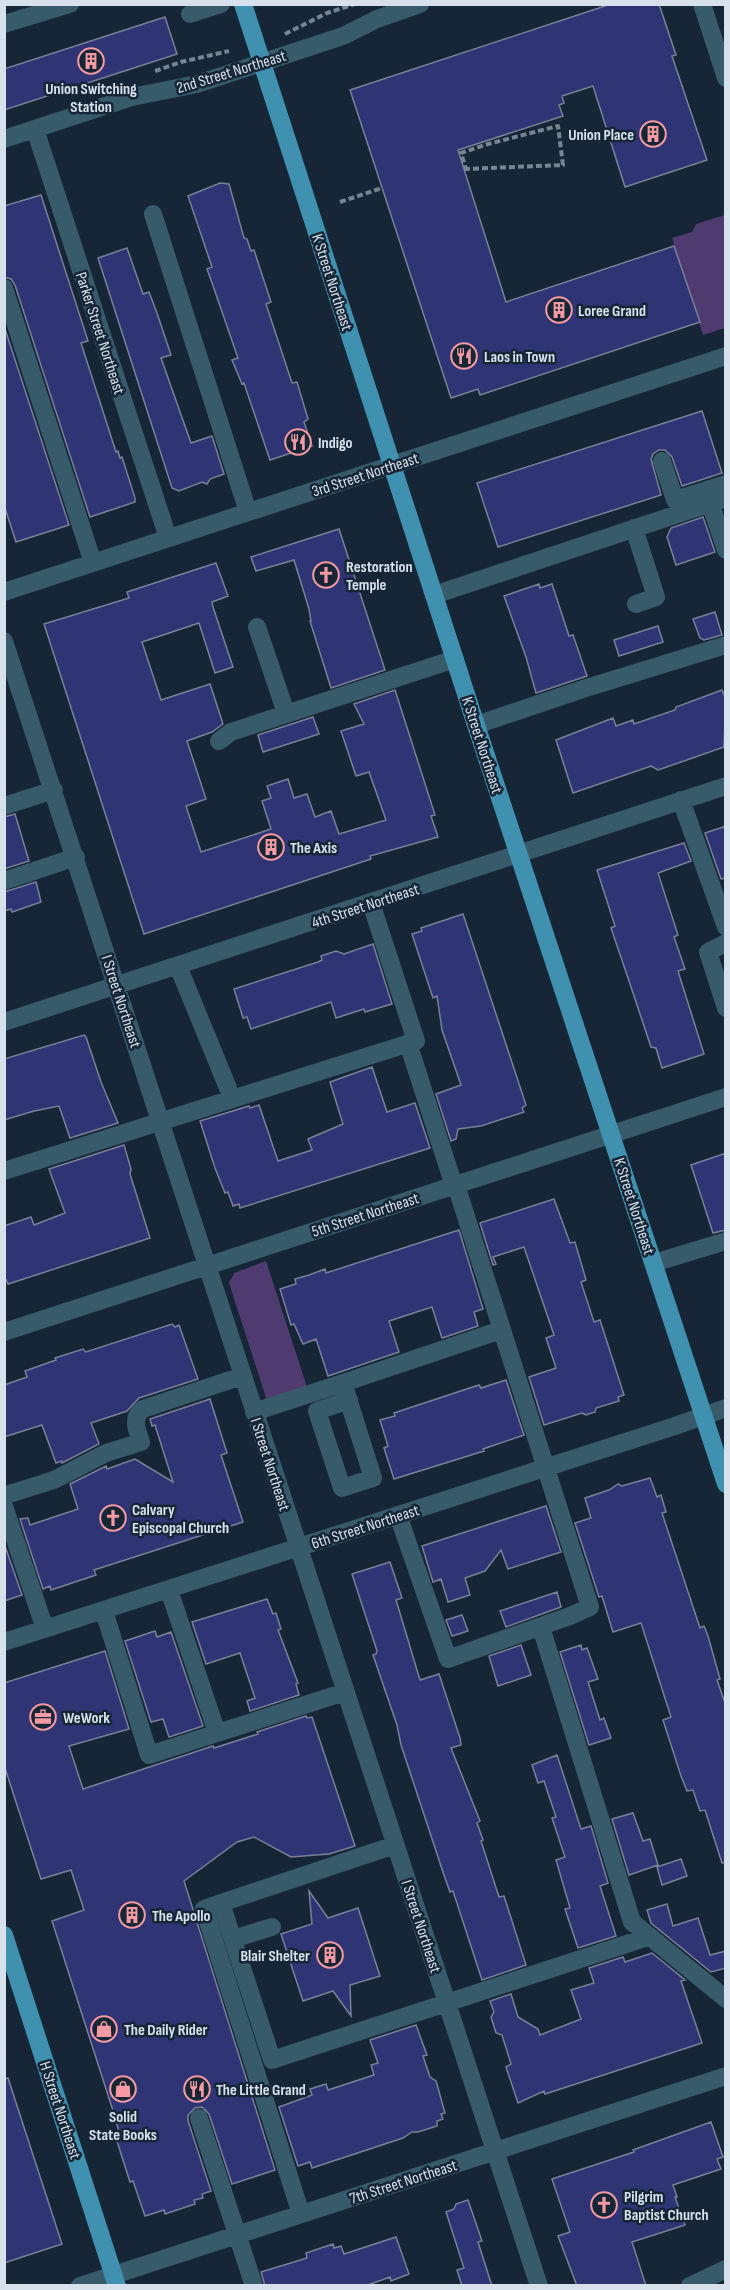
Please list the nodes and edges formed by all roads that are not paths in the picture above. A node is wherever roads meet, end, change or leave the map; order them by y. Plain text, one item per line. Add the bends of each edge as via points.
1 (70, 4) edge
2 (221, 4) edge
3 (243, 4) edge
4 (420, 4) edge
5 (702, 4) edge
6 (190, 14) dead end
7 (4, 24) edge
8 (262, 63) junction
9 (726, 78) edge
10 (35, 129) junction
11 (4, 138) edge
12 (153, 214) dead end
13 (4, 288) edge
14 (724, 360) edge
15 (662, 461) dead end
16 (392, 465) junction
17 (726, 484) edge
18 (718, 500) edge
19 (248, 512) junction
20 (634, 528) junction
21 (168, 538) junction
22 (726, 550) edge
23 (93, 563) junction
24 (4, 592) edge
25 (434, 595) junction
26 (636, 604) dead end
27 (258, 627) dead end
28 (4, 641) edge
29 (726, 645) edge
30 (455, 658) junction
31 (12, 692) edge
32 (286, 713) junction
33 (476, 725) junction
34 (219, 741) dead end
35 (726, 786) edge
36 (54, 790) junction
37 (681, 800) junction
38 (4, 806) edge
39 (519, 854) junction
40 (76, 857) junction
41 (4, 880) edge
42 (371, 903) junction
43 (726, 927) edge
44 (726, 943) edge
45 (178, 966) junction
46 (117, 985) junction
47 (726, 1008) edge
48 (4, 1022) edge
49 (408, 1043) junction
50 (228, 1088) dead end
51 (726, 1097) edge
52 (160, 1121) junction
53 (612, 1134) junction
54 (4, 1171) edge
55 (455, 1185) junction
56 (726, 1241) edge
57 (654, 1263) junction
58 (206, 1266) junction
59 (501, 1330) junction
60 (4, 1332) edge
61 (242, 1376) junction
62 (343, 1383) junction
63 (349, 1400) junction
64 (726, 1408) edge
65 (254, 1412) junction
66 (703, 1416) junction
67 (547, 1467) junction
68 (726, 1484) edge
69 (5, 1498) edge
70 (398, 1515) junction
71 (298, 1547) junction
72 (169, 1590) junction
73 (104, 1611) junction
74 (541, 1627) junction
75 (45, 1629) junction
76 (4, 1642) edge
77 (345, 1692) junction
78 (217, 1733) junction
79 (395, 1845) junction
80 (221, 1903) junction
81 (272, 1927) dead end
82 (4, 1935) edge
83 (648, 1937) junction
84 (232, 1939) junction
85 (726, 1999) edge
86 (447, 2002) junction
87 (726, 2076) edge
88 (200, 2118) dead end
89 (495, 2151) junction
90 (301, 2214) junction
91 (237, 2234) junction
92 (726, 2269) edge
93 (115, 2280) edge
94 (80, 2286) edge
95 (254, 2286) edge
96 (539, 2286) edge
97 (690, 2286) edge

1 - 7 street
2 - 6 street
3 - 8 main road, K Street Northeast
4 - 8 street, 2nd Street Northeast via 343,36
5 - 9 street
8 - 10 street, 2nd Street Northeast via 181,88 132,97
8 - 16 main road, K Street Northeast
10 - 11 street, 2nd Street Northeast
10 - 21 street, Parker Street Northeast
12 - 19 street
13 - 23 street
14 - 16 street, 3rd Street Northeast
15 - 17 street via 675,500
16 - 19 street, 3rd Street Northeast
16 - 25 main road, K Street Northeast
18 - 20 street
18 - 22 street
19 - 21 street, 3rd Street Northeast
20 - 25 street
20 - 26 street via 656,597
21 - 23 street, 3rd Street Northeast
23 - 24 street, 3rd Street Northeast
25 - 30 main road, K Street Northeast
27 - 32 street
28 - 31 street, I Street Northeast
29 - 33 street
30 - 32 street
30 - 33 main road, K Street Northeast
31 - 36 street, I Street Northeast
32 - 34 street via 231,732
33 - 39 main road, K Street Northeast
35 - 37 street, 4th Street Northeast
36 - 38 street
36 - 40 street, I Street Northeast
37 - 39 street, 4th Street Northeast
37 - 43 street
39 - 42 street, 4th Street Northeast
39 - 53 main road, K Street Northeast
40 - 41 street
40 - 46 street, I Street Northeast
42 - 45 street, 4th Street Northeast
42 - 49 street via 416,1041
44 - 47 street via 708,952
45 - 46 street, 4th Street Northeast
45 - 50 street
46 - 48 street, 4th Street Northeast
46 - 52 street, I Street Northeast
49 - 52 street
49 - 55 street
51 - 53 street, 5th Street Northeast
52 - 54 street
52 - 58 street, I Street Northeast
53 - 55 street, 5th Street Northeast
53 - 57 main road, K Street Northeast
55 - 58 street, 5th Street Northeast
55 - 59 street
56 - 57 street
57 - 66 main road, K Street Northeast
58 - 60 street, 5th Street Northeast
58 - 61 street, I Street Northeast
59 - 62 street
59 - 67 street
61 - 65 street, I Street Northeast
61 - 69 street via 142,1409 135,1420 141,1442 106,1453 54,1480
62 - 63 street
62 - 65 street
63 - 63 street via 373,1478 342,1488 317,1411
64 - 66 street, 6th Street Northeast
65 - 71 street, I Street Northeast
66 - 67 street, 6th Street Northeast
66 - 68 main road, K Street Northeast
67 - 70 street, 6th Street Northeast
67 - 74 street via 590,1607
69 - 75 street
70 - 71 street, 6th Street Northeast
70 - 74 street via 448,1659
71 - 72 street, 6th Street Northeast
71 - 77 street, I Street Northeast
72 - 73 street, 6th Street Northeast
72 - 78 street
73 - 75 street, 6th Street Northeast
73 - 78 street via 149,1755
74 - 83 street via 632,1922
75 - 76 street, 6th Street Northeast
77 - 78 street
77 - 79 street, I Street Northeast
79 - 80 street
79 - 86 street, I Street Northeast
80 - 84 street
80 - 90 street via 204,1908
81 - 84 street
82 - 93 main road, H Street Northeast
83 - 85 street
83 - 86 street
84 - 86 street via 272,2060
86 - 89 street, I Street Northeast
87 - 89 street, 7th Street Northeast
88 - 91 street
89 - 90 street, 7th Street Northeast
89 - 96 street, I Street Northeast
90 - 91 street, 7th Street Northeast
91 - 93 street, 7th Street Northeast
91 - 95 street
92 - 97 street
93 - 94 street, 7th Street Northeast

